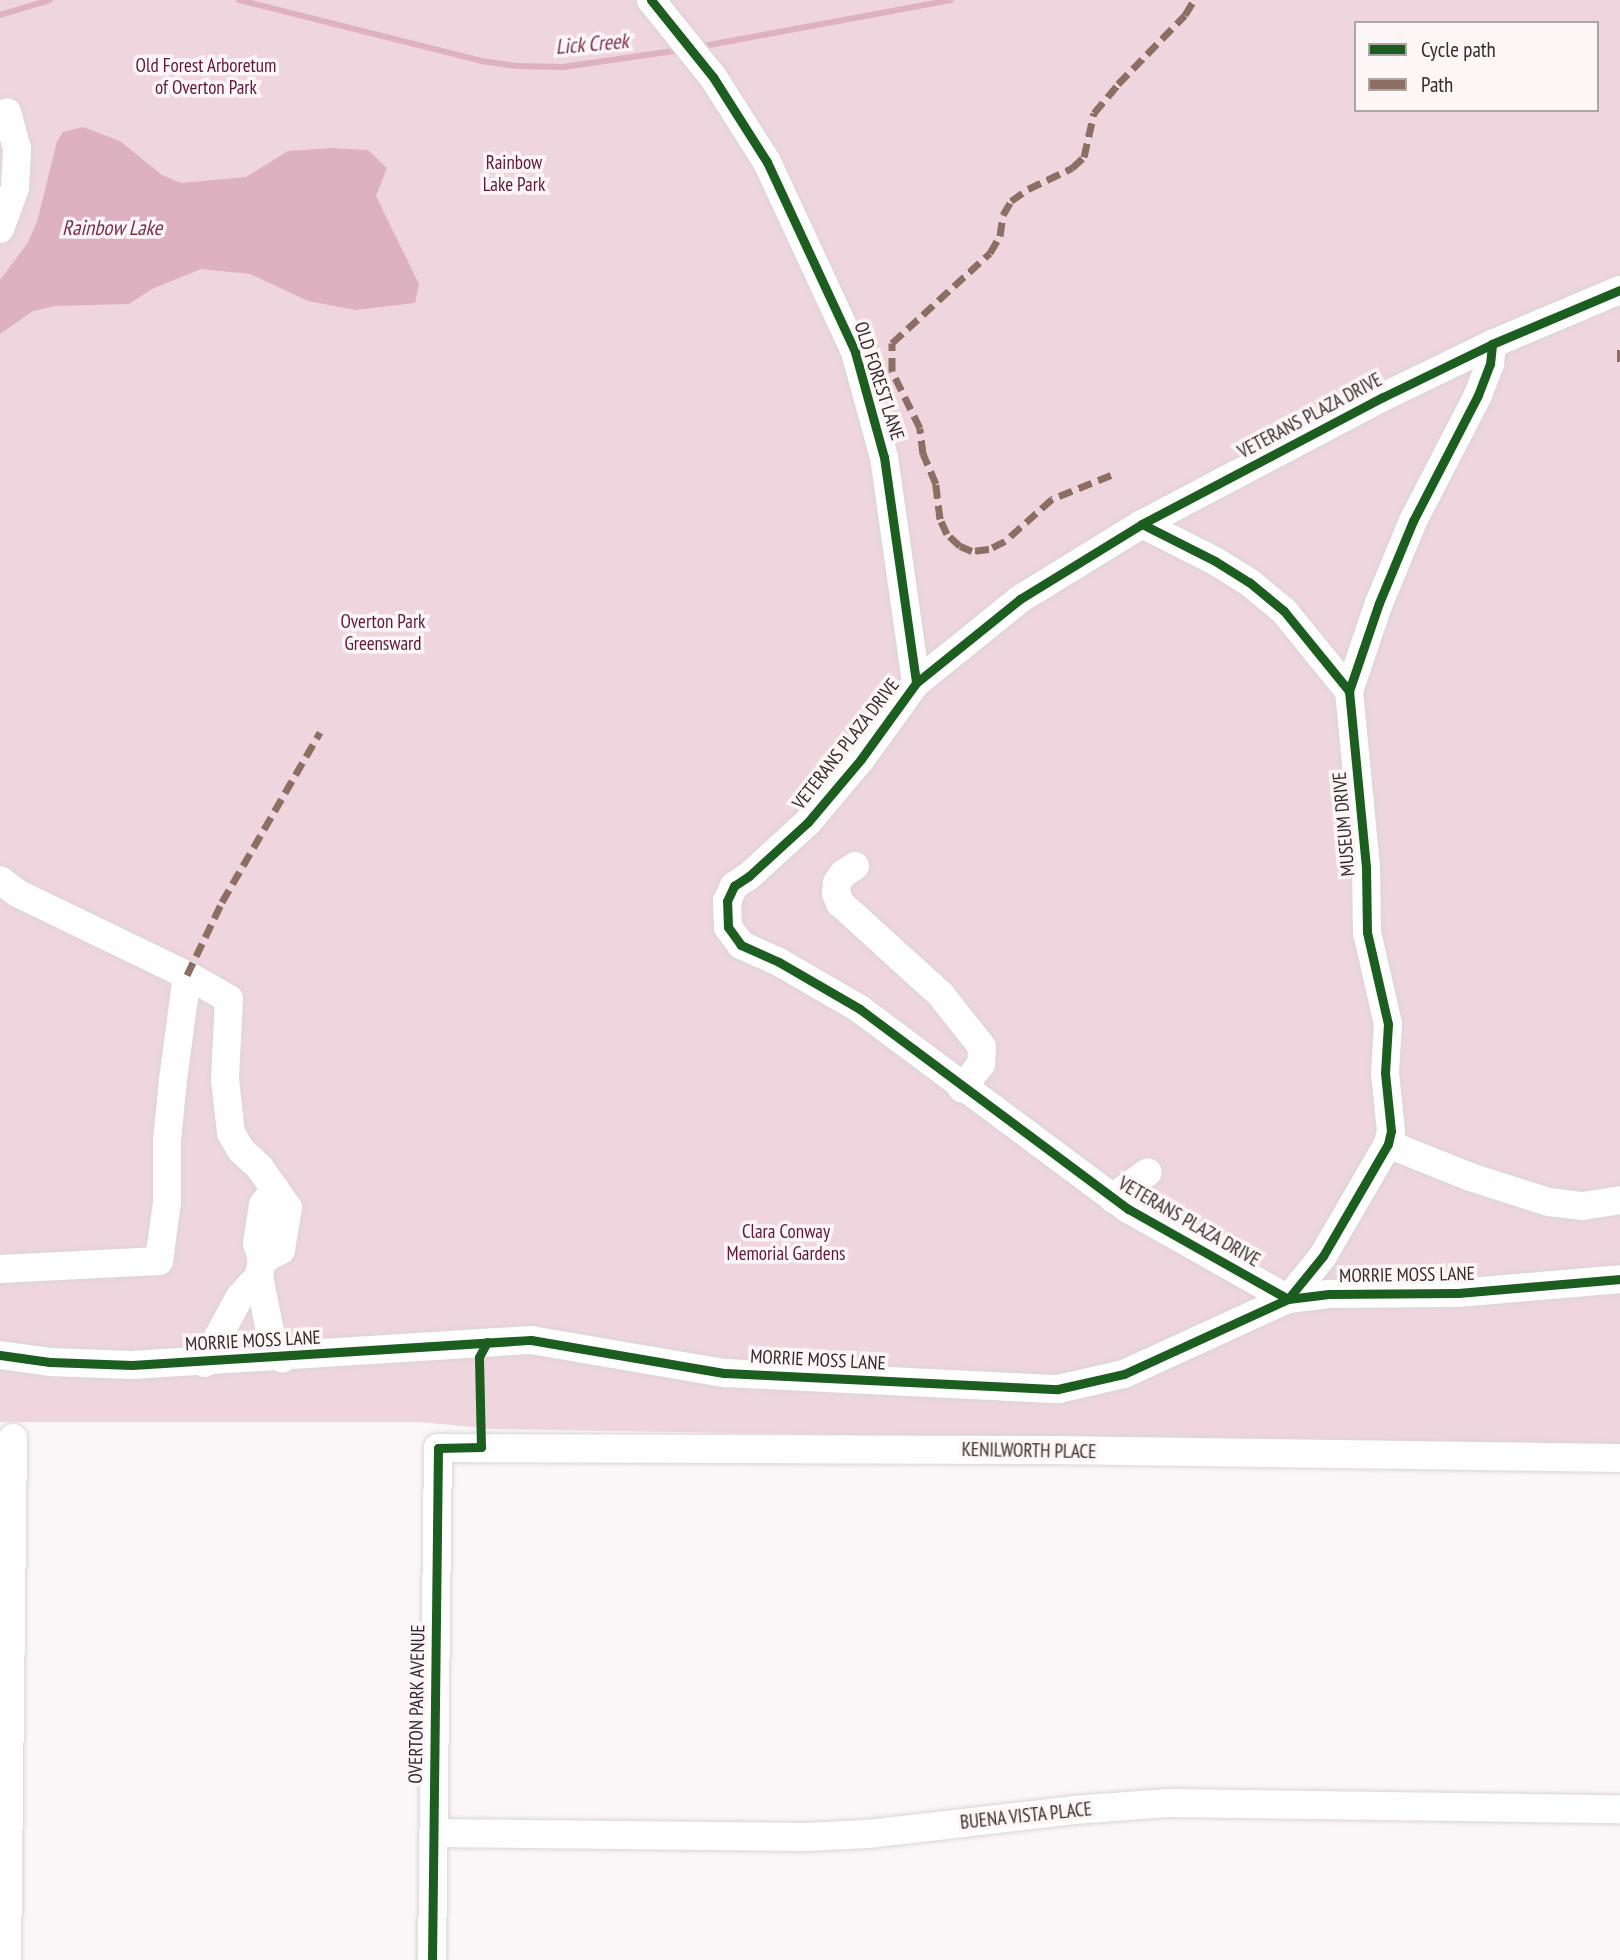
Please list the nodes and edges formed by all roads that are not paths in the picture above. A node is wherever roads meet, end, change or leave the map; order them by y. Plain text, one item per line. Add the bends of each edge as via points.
1 (652, 0) edge
2 (8, 111) edge
3 (0, 229) edge
4 (1620, 290) edge
5 (1492, 344) junction
6 (1142, 524) junction
7 (916, 683) junction
8 (1349, 691) junction
9 (855, 866) dead end
10 (0, 880) edge
11 (187, 975) junction
12 (962, 1088) junction
13 (1388, 1144) junction
14 (1148, 1172) dead end
15 (1112, 1198) junction
16 (1620, 1200) edge
17 (261, 1268) junction
18 (0, 1269) edge
19 (1620, 1279) edge
20 (1288, 1298) junction
21 (0, 1355) edge
22 (282, 1358) junction
23 (204, 1363) junction
24 (13, 1438) dead end
25 (438, 1448) joint
26 (1620, 1458) edge
27 (1620, 1809) edge
28 (433, 1833) junction
29 (7, 1960) edge
30 (432, 1960) edge

1 - 7 street, OLD FOREST LANE via 713,77 767,162 855,352 884,457
2 - 3 street via 17,149 15,188
4 - 5 street, VETERANS PLAZA DRIVE
5 - 6 street, VETERANS PLAZA DRIVE
5 - 8 street, MUSEUM DRIVE via 1478,395 1413,521
6 - 7 street, VETERANS PLAZA DRIVE via 1020,599
6 - 8 street via 1249,582 1284,611
7 - 12 street, VETERANS PLAZA DRIVE via 808,822 734,886 726,913 728,927 741,945 860,1009
8 - 13 street, MUSEUM DRIVE via 1366,867 1367,932 1388,1024
9 - 12 street via 837,883 840,903 942,995 982,1046 982,1064
10 - 11 street
11 - 17 street via 229,999 225,1079 231,1133 275,1189 263,1205 257,1243
11 - 18 street via 173,1080 159,1261
12 - 15 street, VETERANS PLAZA DRIVE
13 - 16 street via 1549,1202 1583,1206
13 - 20 street, MUSEUM DRIVE via 1323,1256
14 - 15 street
15 - 20 street, VETERANS PLAZA DRIVE
17 - 22 street via 270,1331
17 - 23 street via 239,1297
19 - 20 street, MORRIE MOSS LANE via 1458,1293
20 - 22 street, MORRIE MOSS LANE via 1134,1370 1058,1389 725,1373 531,1340
21 - 23 street, MORRIE MOSS LANE via 94,1365
22 - 23 street, MORRIE MOSS LANE
24 - 29 street
25 - 26 street, KENILWORTH PLACE
25 - 28 street, OVERTON PARK AVENUE
27 - 28 street, BUENA VISTA PLACE via 1167,1804 805,1838
28 - 30 street, OVERTON PARK AVENUE

